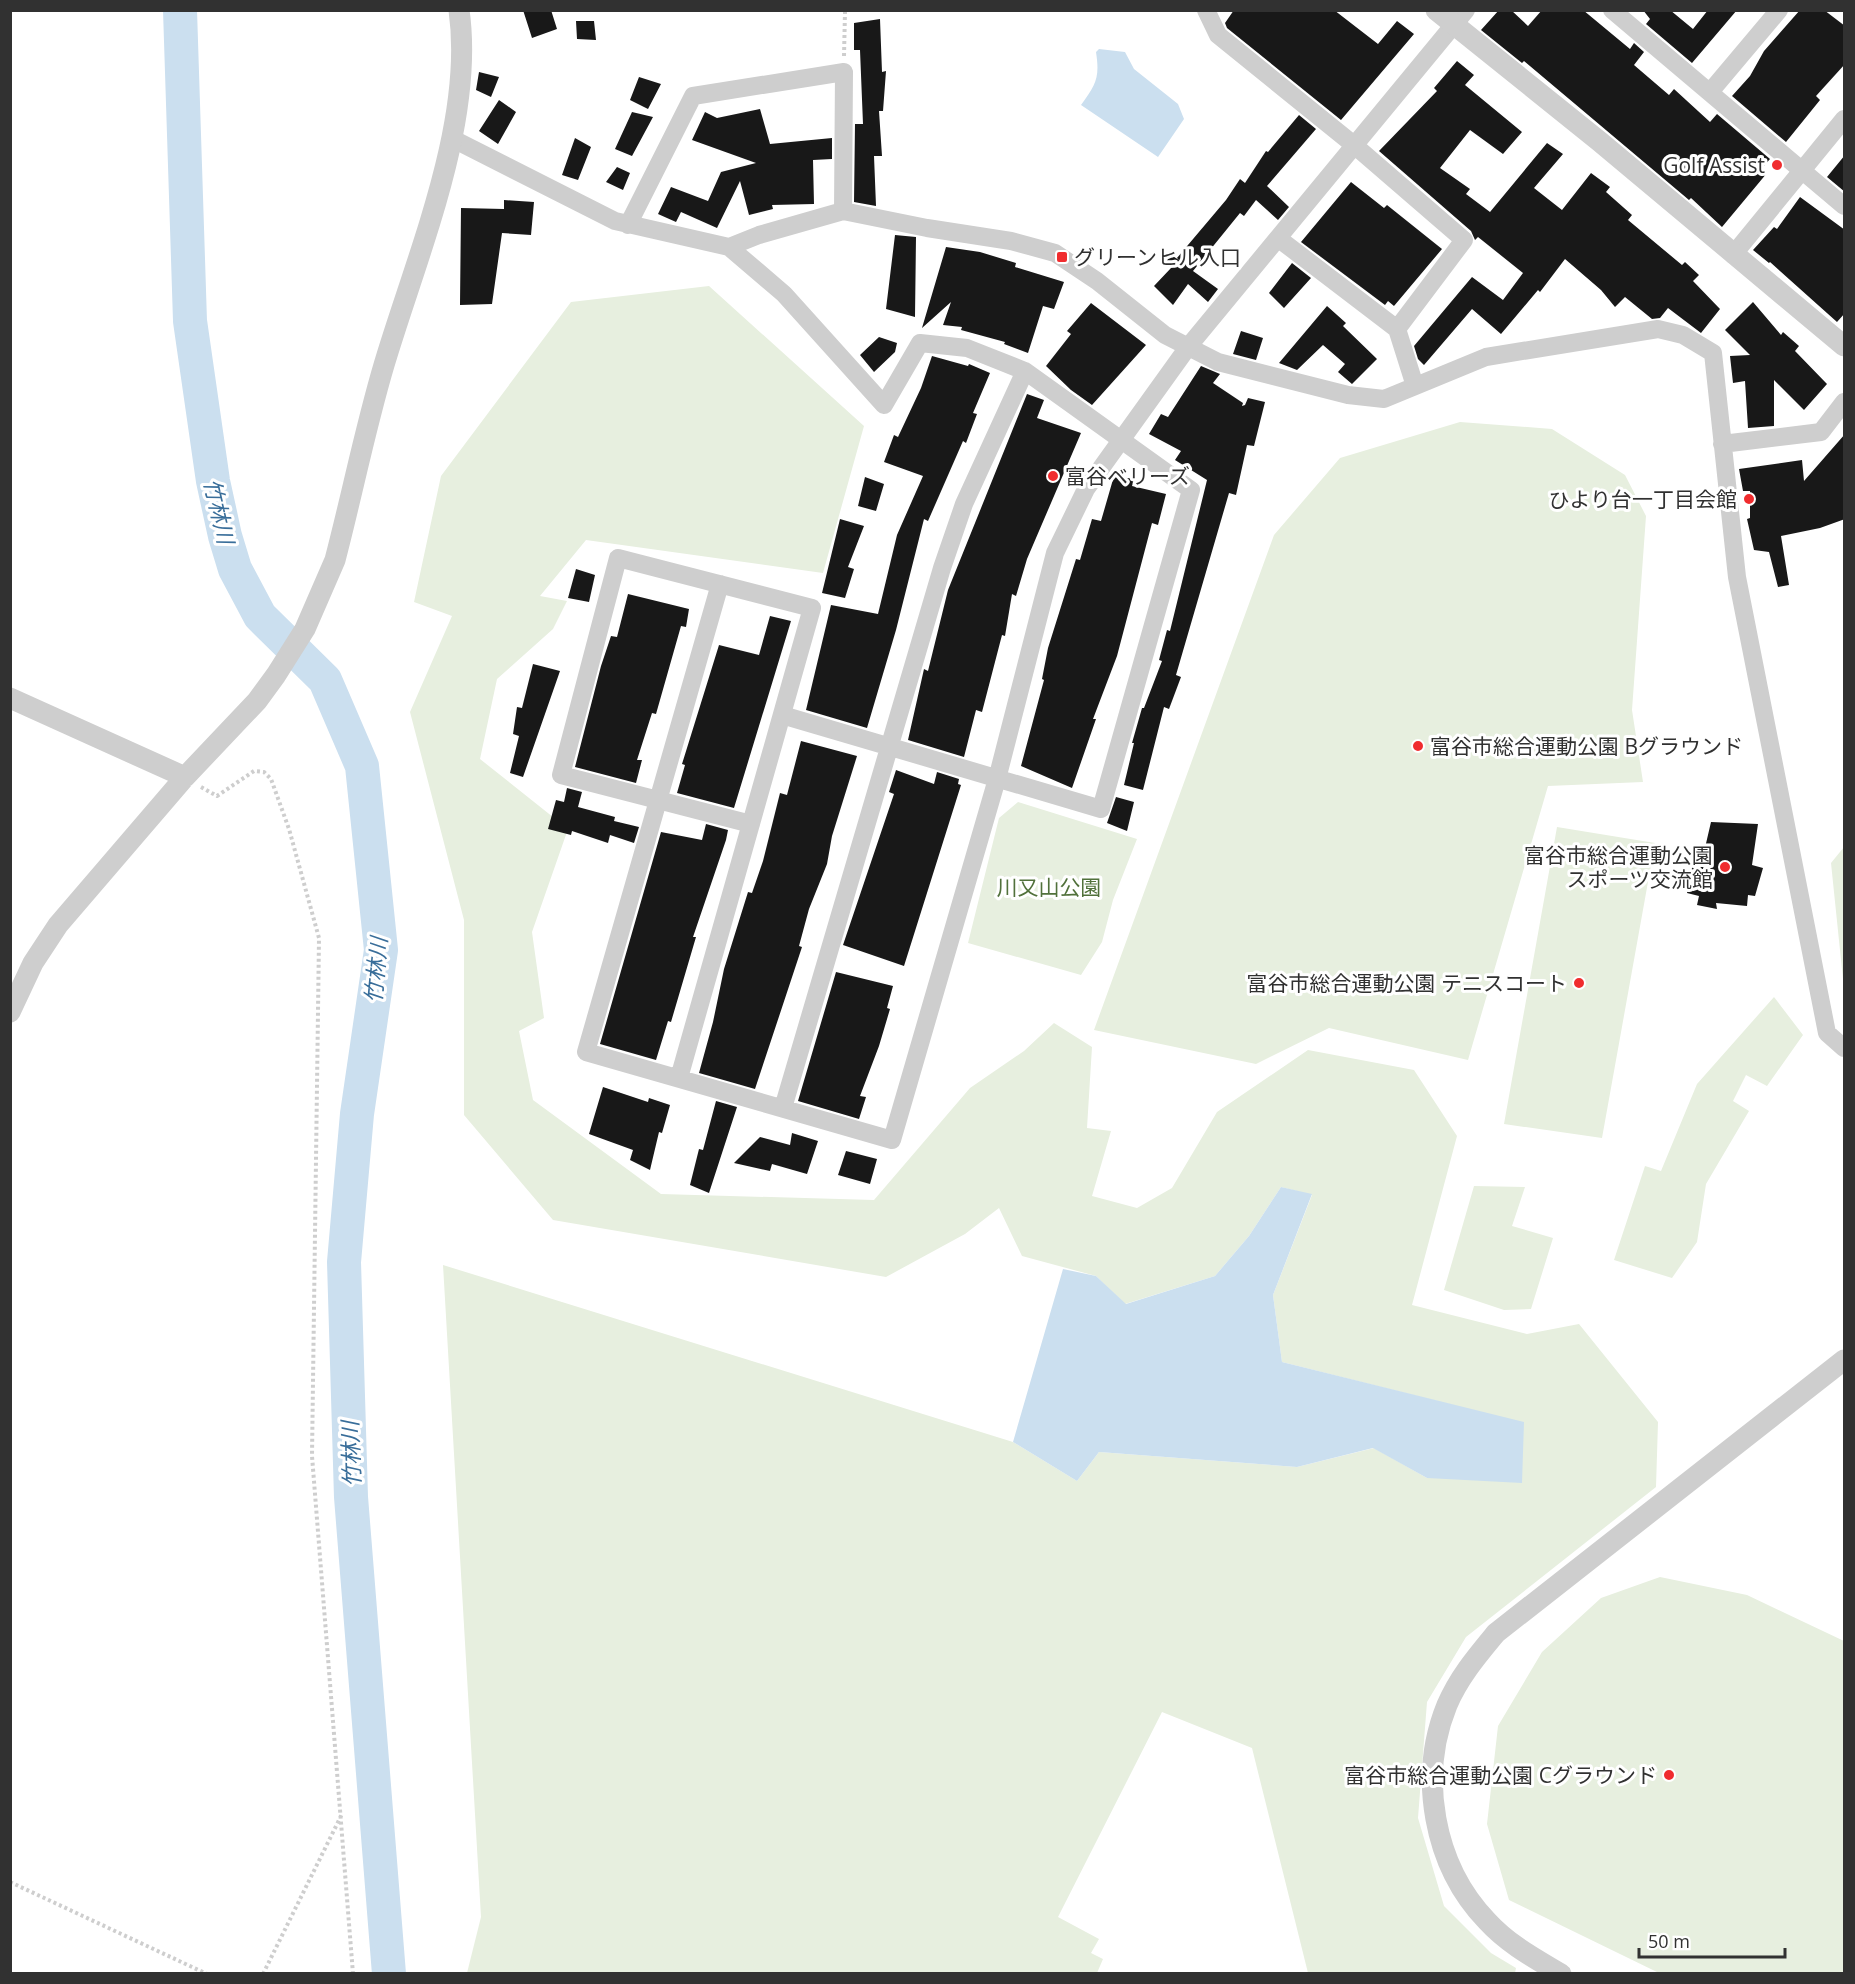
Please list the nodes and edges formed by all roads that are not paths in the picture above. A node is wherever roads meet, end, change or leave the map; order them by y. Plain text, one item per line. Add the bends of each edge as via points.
1 (459, 10) edge
2 (1206, 10) edge
3 (1436, 10) edge
4 (1779, 10) edge
5 (1616, 12) edge
6 (1460, 17) edge
7 (1710, 92) junction
8 (1845, 119) edge
9 (453, 139) junction
10 (1354, 145) junction
11 (1803, 169) junction
12 (1845, 207) edge
13 (843, 212) junction
14 (627, 225) junction
15 (1279, 239) junction
16 (729, 247) junction
17 (1732, 255) junction
18 (1397, 329) junction
19 (1845, 346) edge
20 (1188, 347) junction
21 (1025, 371) junction
22 (1415, 386) junction
23 (1845, 402) edge
24 (1122, 441) junction
25 (1722, 444) junction
26 (720, 584) junction
27 (10, 698) edge
28 (782, 715) junction
29 (889, 746) junction
30 (185, 777) junction
31 (997, 779) junction
32 (658, 800) junction
33 (751, 824) junction
34 (10, 1012) edge
35 (1845, 1048) edge
36 (679, 1078) junction
37 (783, 1108) junction
38 (1845, 1360) edge
39 (1561, 1974) edge

1 - 9 street via 461,79
2 - 10 street via 1218,35
3 - 6 street
4 - 7 street
5 - 7 street
6 - 10 street
6 - 17 street
7 - 11 street
8 - 11 street
9 - 14 street
9 - 30 street via 384,367 336,560 305,629 276,675 257,701
10 - 15 street
10 - 18 street via 1464,240
11 - 12 street
11 - 17 street
13 - 14 street via 844,72 693,96
13 - 16 street
13 - 20 street via 1011,241 1055,253 1165,335
14 - 16 street
15 - 18 street
15 - 20 street
16 - 21 street via 784,294 884,405 920,344 967,348
17 - 19 street
18 - 22 street
20 - 22 street via 1218,362 1348,395 1384,399
20 - 24 street
21 - 24 street
21 - 29 street via 964,504
22 - 25 street via 1486,357 1658,329 1683,334 1713,353
23 - 25 street via 1821,432
24 - 31 street via 1086,489 1055,553
24 - 31 street via 1191,490 1101,809
25 - 35 street via 1737,577 1827,1033
26 - 28 street via 812,608
26 - 32 street
26 - 32 street via 618,558 561,775
27 - 30 street
28 - 29 street
28 - 33 street
29 - 31 street
29 - 37 street
30 - 34 street via 58,925 33,963
31 - 37 street via 892,1140
32 - 33 street
32 - 36 street via 586,1052
33 - 36 street
36 - 37 street
38 - 39 street via 1496,1634 1465,1671 1448,1703 1439,1728 1433,1785 1435,1817 1453,1874 1486,1921 1513,1945

